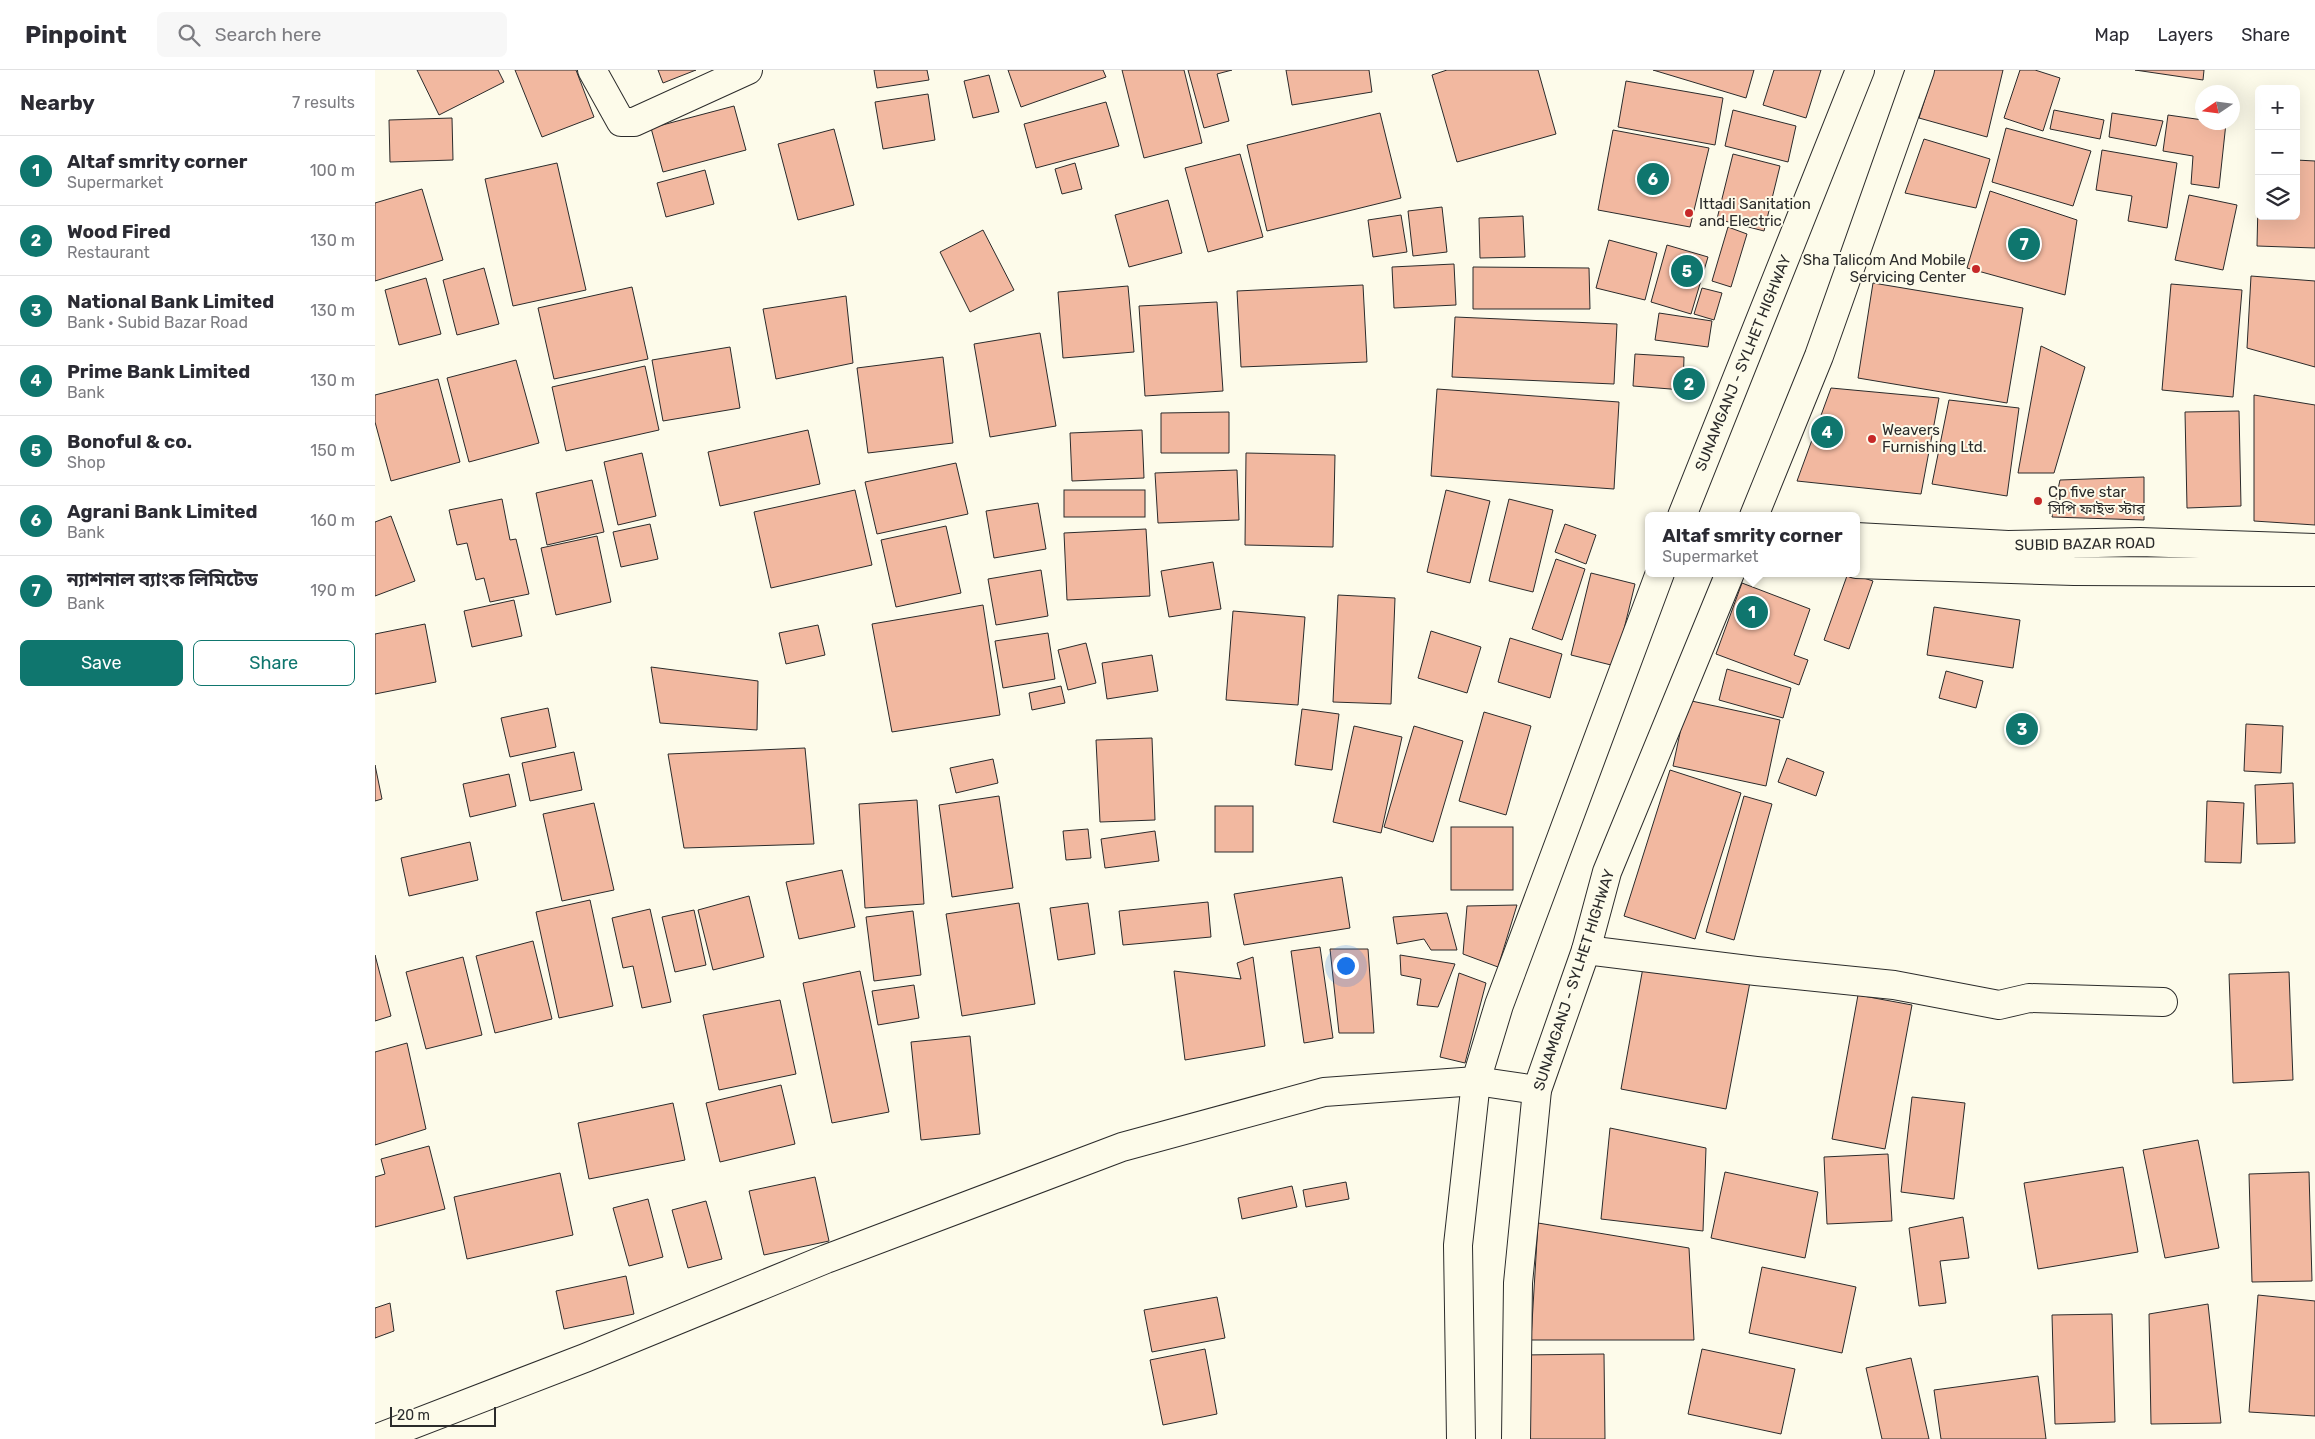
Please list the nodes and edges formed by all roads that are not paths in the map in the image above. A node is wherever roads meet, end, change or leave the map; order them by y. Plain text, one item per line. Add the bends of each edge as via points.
1 (592, 70) edge
2 (748, 70) edge
3 (1859, 70) edge
4 (1919, 70) edge
5 (1684, 512) edge
6 (1756, 512) edge
7 (1860, 537) edge
8 (2315, 548) edge
9 (1860, 564) edge
10 (2315, 572) edge
11 (1659, 577) edge
12 (1728, 577) edge
13 (1586, 950) junction
14 (2163, 1002) dead end
15 (1476, 1081) junction
16 (1537, 1090) junction
17 (375, 1439) edge
18 (1461, 1439) edge
19 (1516, 1439) edge

1 - 2 main road via 621,122 634,122
3 - 5 main road, SUNAMGANJ - SYLHET HIGHWAY
4 - 6 main road via 1819,356
7 - 8 main road, SUBID BAZAR ROAD via 2008,545 2140,542
9 - 10 main road, SUBID BAZAR ROAD via 2074,571
11 - 15 main road via 1499,1005
12 - 13 main road, SUNAMGANJ - SYLHET HIGHWAY via 1607,872
13 - 14 main road via 1893,985 1999,1005 2029,998
13 - 16 main road, SUNAMGANJ - SYLHET HIGHWAY
15 - 16 main road
15 - 17 main road via 1324,1092 1122,1147 826,1259 585,1358
15 - 18 main road via 1458,1245
16 - 19 main road, SUNAMGANJ - SYLHET HIGHWAY via 1518,1283

